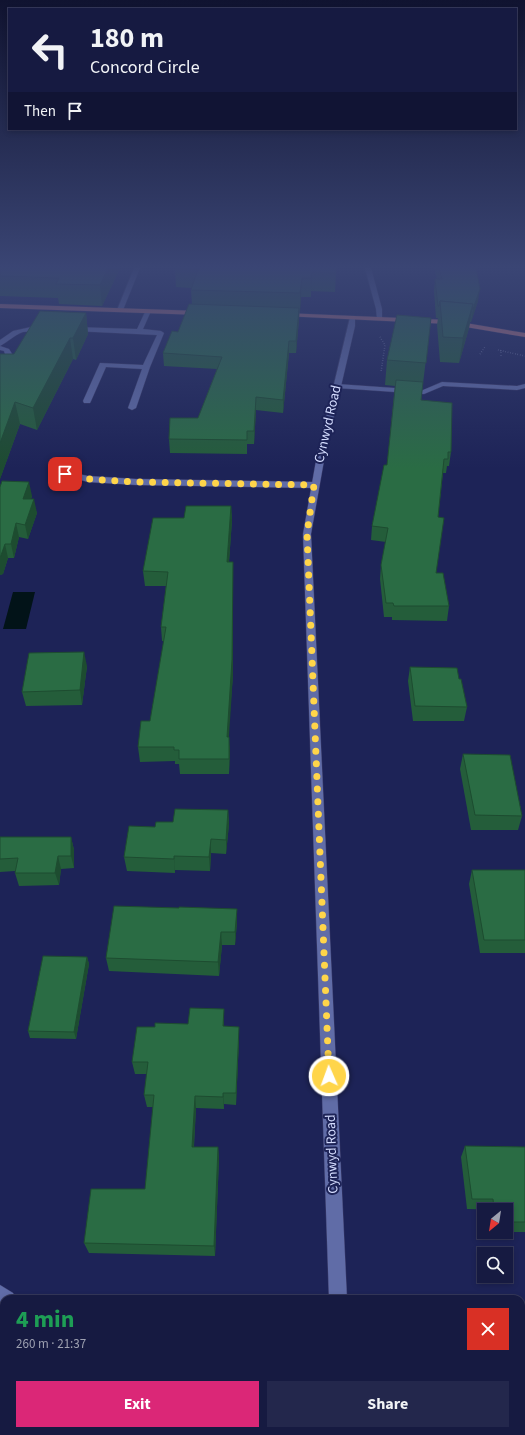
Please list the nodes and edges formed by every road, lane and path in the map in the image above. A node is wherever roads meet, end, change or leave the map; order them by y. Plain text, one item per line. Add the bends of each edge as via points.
1 (9, 335) edge
2 (160, 335) edge
3 (350, 335) edge
4 (377, 335) dead end
5 (0, 344) edge
6 (485, 347) dead end
7 (0, 348) edge
8 (501, 350) dead end
9 (383, 353) junction
10 (388, 353) edge
11 (480, 354) dead end
12 (501, 357) dead end
13 (0, 366) edge
14 (146, 367) junction
15 (380, 376) dead end
16 (337, 386) junction
17 (525, 386) edge
18 (88, 401) dead end
19 (132, 408) dead end
20 (65, 474) dead end
21 (314, 485) junction
22 (338, 1295) edge

1 - 5 street
2 - 14 street
3 - 16 street, Cynwyd Road
4 - 9 path via 385,345
6 - 11 path
7 - 13 street via 7,350 10,357
8 - 12 path
9 - 10 path
9 - 15 path
14 - 18 street via 103,365
14 - 19 street
16 - 17 street via 424,392 442,384 516,388
16 - 21 street, Cynwyd Road
20 - 21 street via 88,479 136,482
21 - 22 street, Cynwyd Road via 307,534

